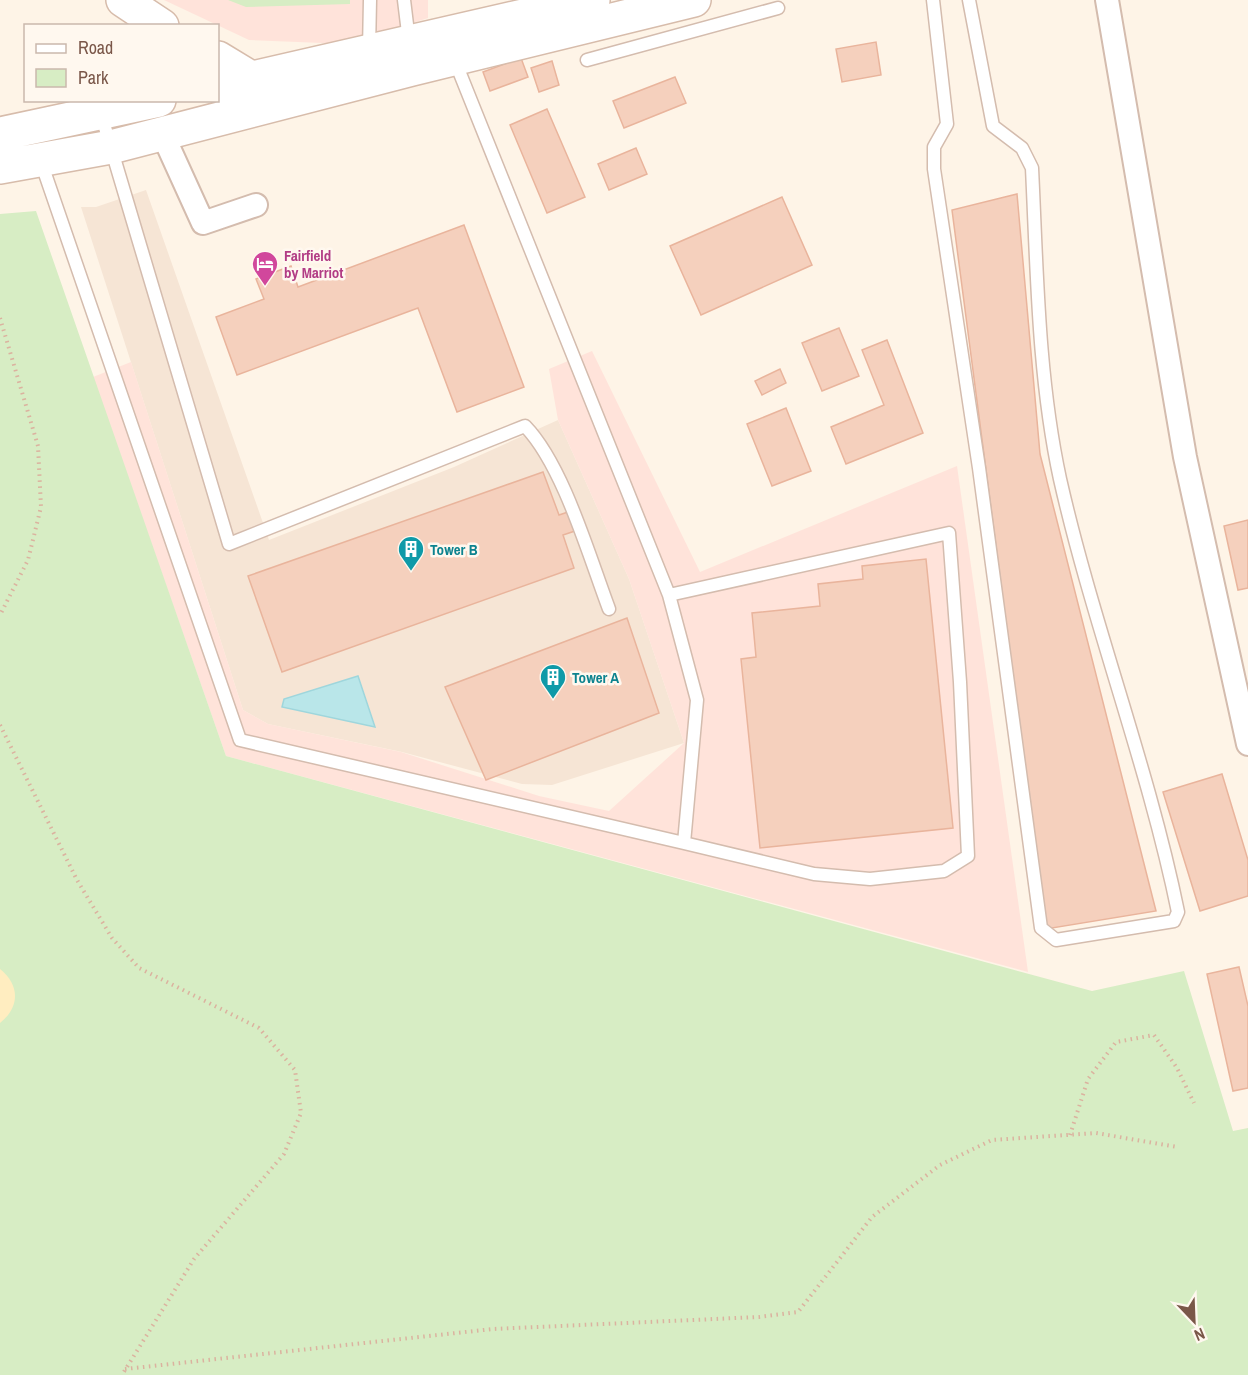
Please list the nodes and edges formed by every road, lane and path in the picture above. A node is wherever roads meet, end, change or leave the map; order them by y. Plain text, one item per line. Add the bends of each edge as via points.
1 (123, 0) edge
2 (370, 0) edge
3 (404, 0) edge
4 (592, 0) edge
5 (694, 0) edge
6 (933, 0) edge
7 (969, 0) edge
8 (1107, 0) edge
9 (778, 8) dead end
10 (667, 22) junction
11 (159, 24) edge
12 (411, 55) junction
13 (219, 59) edge
14 (453, 59) junction
15 (587, 60) dead end
16 (369, 66) junction
17 (250, 78) junction
18 (219, 86) edge
19 (151, 102) edge
20 (259, 110) junction
21 (101, 114) junction
22 (0, 134) edge
23 (163, 135) junction
24 (111, 147) junction
25 (41, 161) junction
26 (0, 167) edge
27 (256, 205) dead end
28 (0, 318) edge
29 (669, 595) junction
30 (609, 609) dead end
31 (0, 615) edge
32 (0, 725) edge
33 (1248, 744) edge
34 (684, 843) junction
35 (1194, 1104) dead end
36 (1070, 1135) junction
37 (1177, 1147) dead end
38 (125, 1369) junction
39 (122, 1375) edge

1 - 11 main road
2 - 16 lane
3 - 12 lane
4 - 12 main road
5 - 10 main road
6 - 7 lane via 947,124 934,147 934,169 1041,928 1056,940 1174,921 1178,912 1122,698 1086,581 1048,420 1032,168 1022,148 993,126
8 - 33 street via 1185,457
9 - 10 lane
10 - 14 main road
10 - 15 lane
12 - 14 main road
12 - 16 main road
13 - 17 main road
14 - 29 lane
16 - 17 main road
16 - 20 main road
17 - 18 main road
17 - 20 main road
19 - 21 main road
20 - 23 main road
21 - 22 main road
21 - 24 lane
23 - 24 main road
23 - 27 street via 203,223
24 - 25 main road
24 - 30 lane via 229,544 525,426 554,466
25 - 26 main road
25 - 34 lane via 240,740
28 - 31 path via 38,446 41,507 28,560
29 - 34 lane via 697,700
29 - 34 lane via 949,533 968,856 944,871 870,879 814,874
32 - 38 path via 78,880 112,938 139,968 260,1028 295,1070 301,1113 284,1154 194,1259
35 - 36 path via 1178,1068 1154,1035 1116,1042 1088,1079
36 - 37 path via 1096,1133
36 - 38 path via 992,1140 940,1165 872,1217 798,1312 493,1329
38 - 39 path

